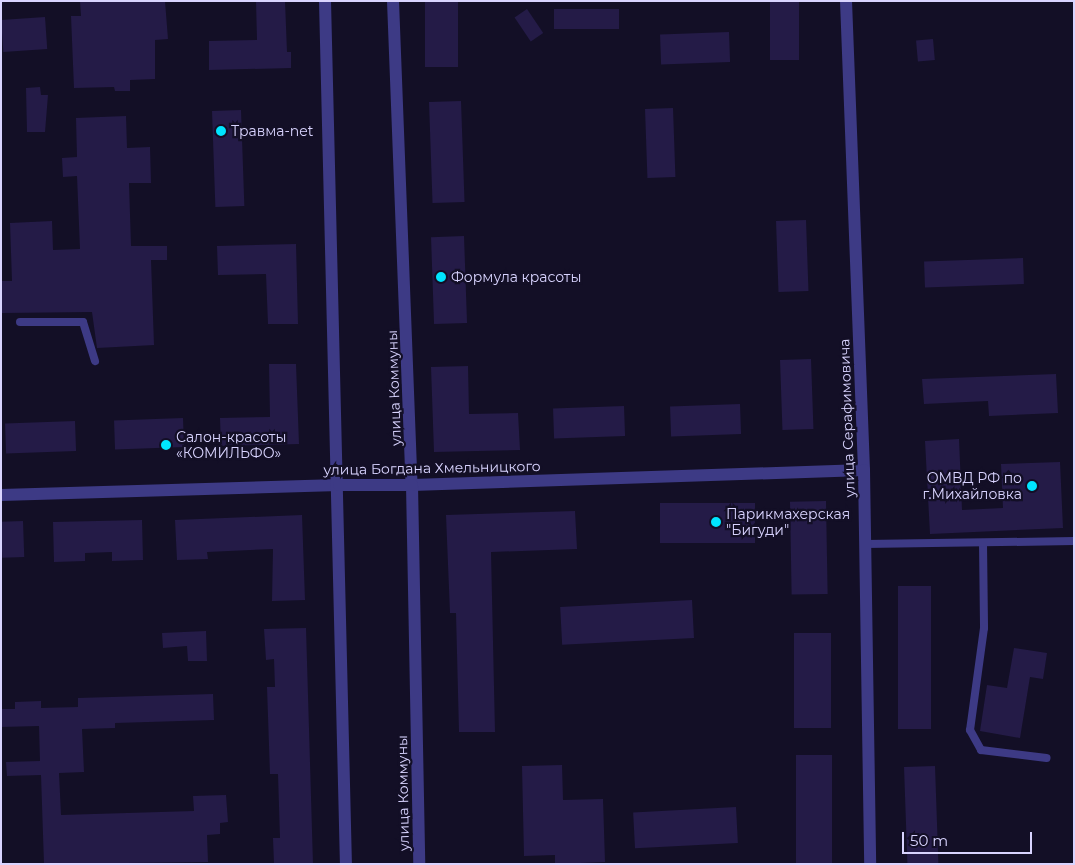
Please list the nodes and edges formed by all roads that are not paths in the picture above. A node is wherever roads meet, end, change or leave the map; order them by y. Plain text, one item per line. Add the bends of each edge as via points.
1 (325, 1) edge
2 (393, 1) edge
3 (846, 1) edge
4 (20, 322) dead end
5 (95, 361) dead end
6 (864, 470) junction
7 (412, 484) junction
8 (339, 485) junction
9 (1, 495) edge
10 (1074, 541) edge
11 (983, 543) junction
12 (866, 544) junction
13 (1047, 758) dead end
14 (346, 864) edge
15 (419, 864) edge
16 (870, 864) edge

1 - 8 street
2 - 7 street, улица Коммуны
3 - 6 street, улица Серафимовича
4 - 5 lane via 83,322
6 - 7 street, улица Богдана Хмельницкого
6 - 12 street, улица Серафимовича
7 - 8 street, улица Богдана Хмельницкого
7 - 15 street, улица Коммуны
8 - 9 street, улица Богдана Хмельницкого
8 - 14 street
10 - 11 lane
11 - 12 lane
11 - 13 lane via 984,628 970,730 981,750
12 - 16 street, улица Серафимовича

